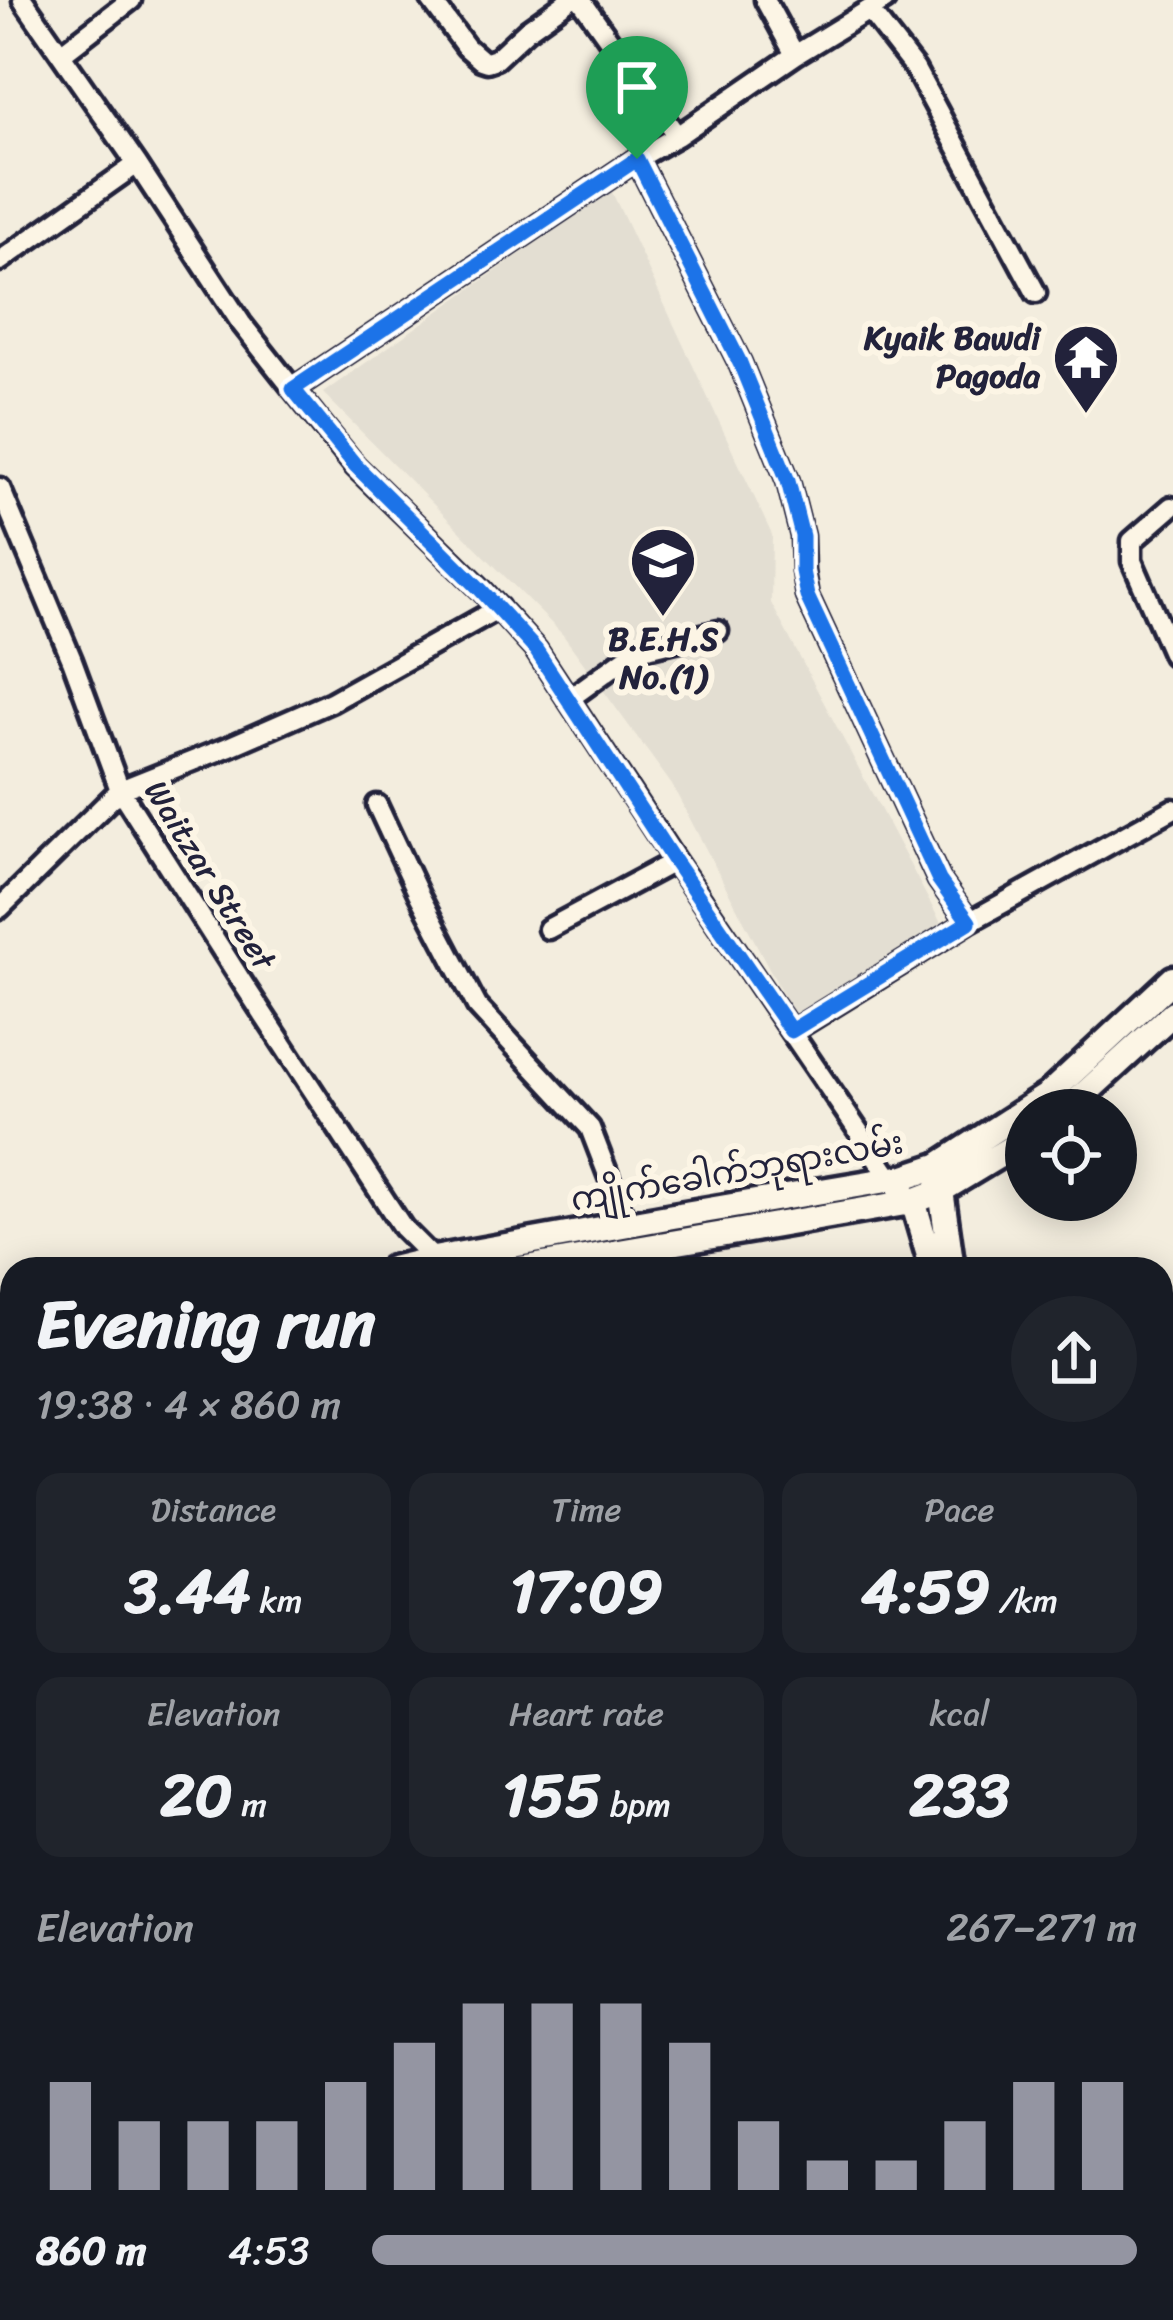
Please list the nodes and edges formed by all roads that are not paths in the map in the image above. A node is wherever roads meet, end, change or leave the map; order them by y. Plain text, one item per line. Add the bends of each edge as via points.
1 (23, 0) edge
2 (131, 0) edge
3 (431, 0) edge
4 (569, 0) edge
5 (581, 0) edge
6 (765, 0) edge
7 (877, 5) edge
8 (61, 54) junction
9 (795, 55) junction
10 (677, 136) junction
11 (637, 159) junction
12 (137, 164) junction
13 (0, 261) edge
14 (1036, 293) dead end
15 (293, 389) junction
16 (0, 488) edge
17 (1172, 507) edge
18 (499, 608) junction
19 (718, 631) dead end
20 (1173, 655) edge
21 (569, 699) junction
22 (120, 790) junction
23 (377, 805) dead end
24 (1173, 809) edge
25 (674, 861) junction
26 (0, 908) edge
27 (969, 922) junction
28 (548, 929) dead end
29 (1173, 979) edge
30 (1165, 1016) edge
31 (791, 1031) junction
32 (1089, 1089) edge
33 (1005, 1148) edge
34 (891, 1179) junction
35 (939, 1179) junction
36 (911, 1202) junction
37 (627, 1224) junction
38 (432, 1257) edge
39 (445, 1257) edge
40 (590, 1257) edge
41 (929, 1257) edge
42 (950, 1257) edge

1 - 8 street
2 - 8 street
3 - 4 street via 466,47 488,62
5 - 10 street
6 - 9 street
7 - 9 street
7 - 14 street
8 - 12 street
9 - 10 street
10 - 11 street
11 - 15 street
11 - 27 street via 740,363 788,481 807,596 939,880
12 - 13 street
12 - 15 street
15 - 18 street via 356,466
16 - 22 street, Waitzar Street
17 - 20 street via 1132,541 1132,561
18 - 21 street
18 - 22 street via 331,702
19 - 21 street via 635,651
21 - 25 street
22 - 26 street
22 - 38 street, Waitzar Street via 404,1228
23 - 37 street via 477,1006 590,1128
24 - 27 street
25 - 28 street
25 - 31 street
27 - 31 street
29 - 30 main road, ကျိုက်ခေါက်ဘုရားလမ်း
30 - 32 main road, ကျိုက်ခေါက်ဘုရားလမ်း
30 - 35 main road, ကျိုက်ခေါက်ဘုရားလမ်း
31 - 34 street
33 - 35 main road, ကျိုက်ခေါက်ဘုရားလမ်း
34 - 35 main road, ကျိုက်ခေါက်ဘုရားလမ်း
34 - 36 main road
34 - 37 main road, ကျိုက်ခေါက်ဘုရားလမ်း
35 - 36 main road, ကျိုက်ခေါက်ဘုရားလမ်း
35 - 42 main road
36 - 40 main road, ကျိုက်ခေါက်ဘုရားလမ်း
36 - 41 main road
37 - 39 main road, ကျိုက်ခေါက်ဘုရားလမ်း

